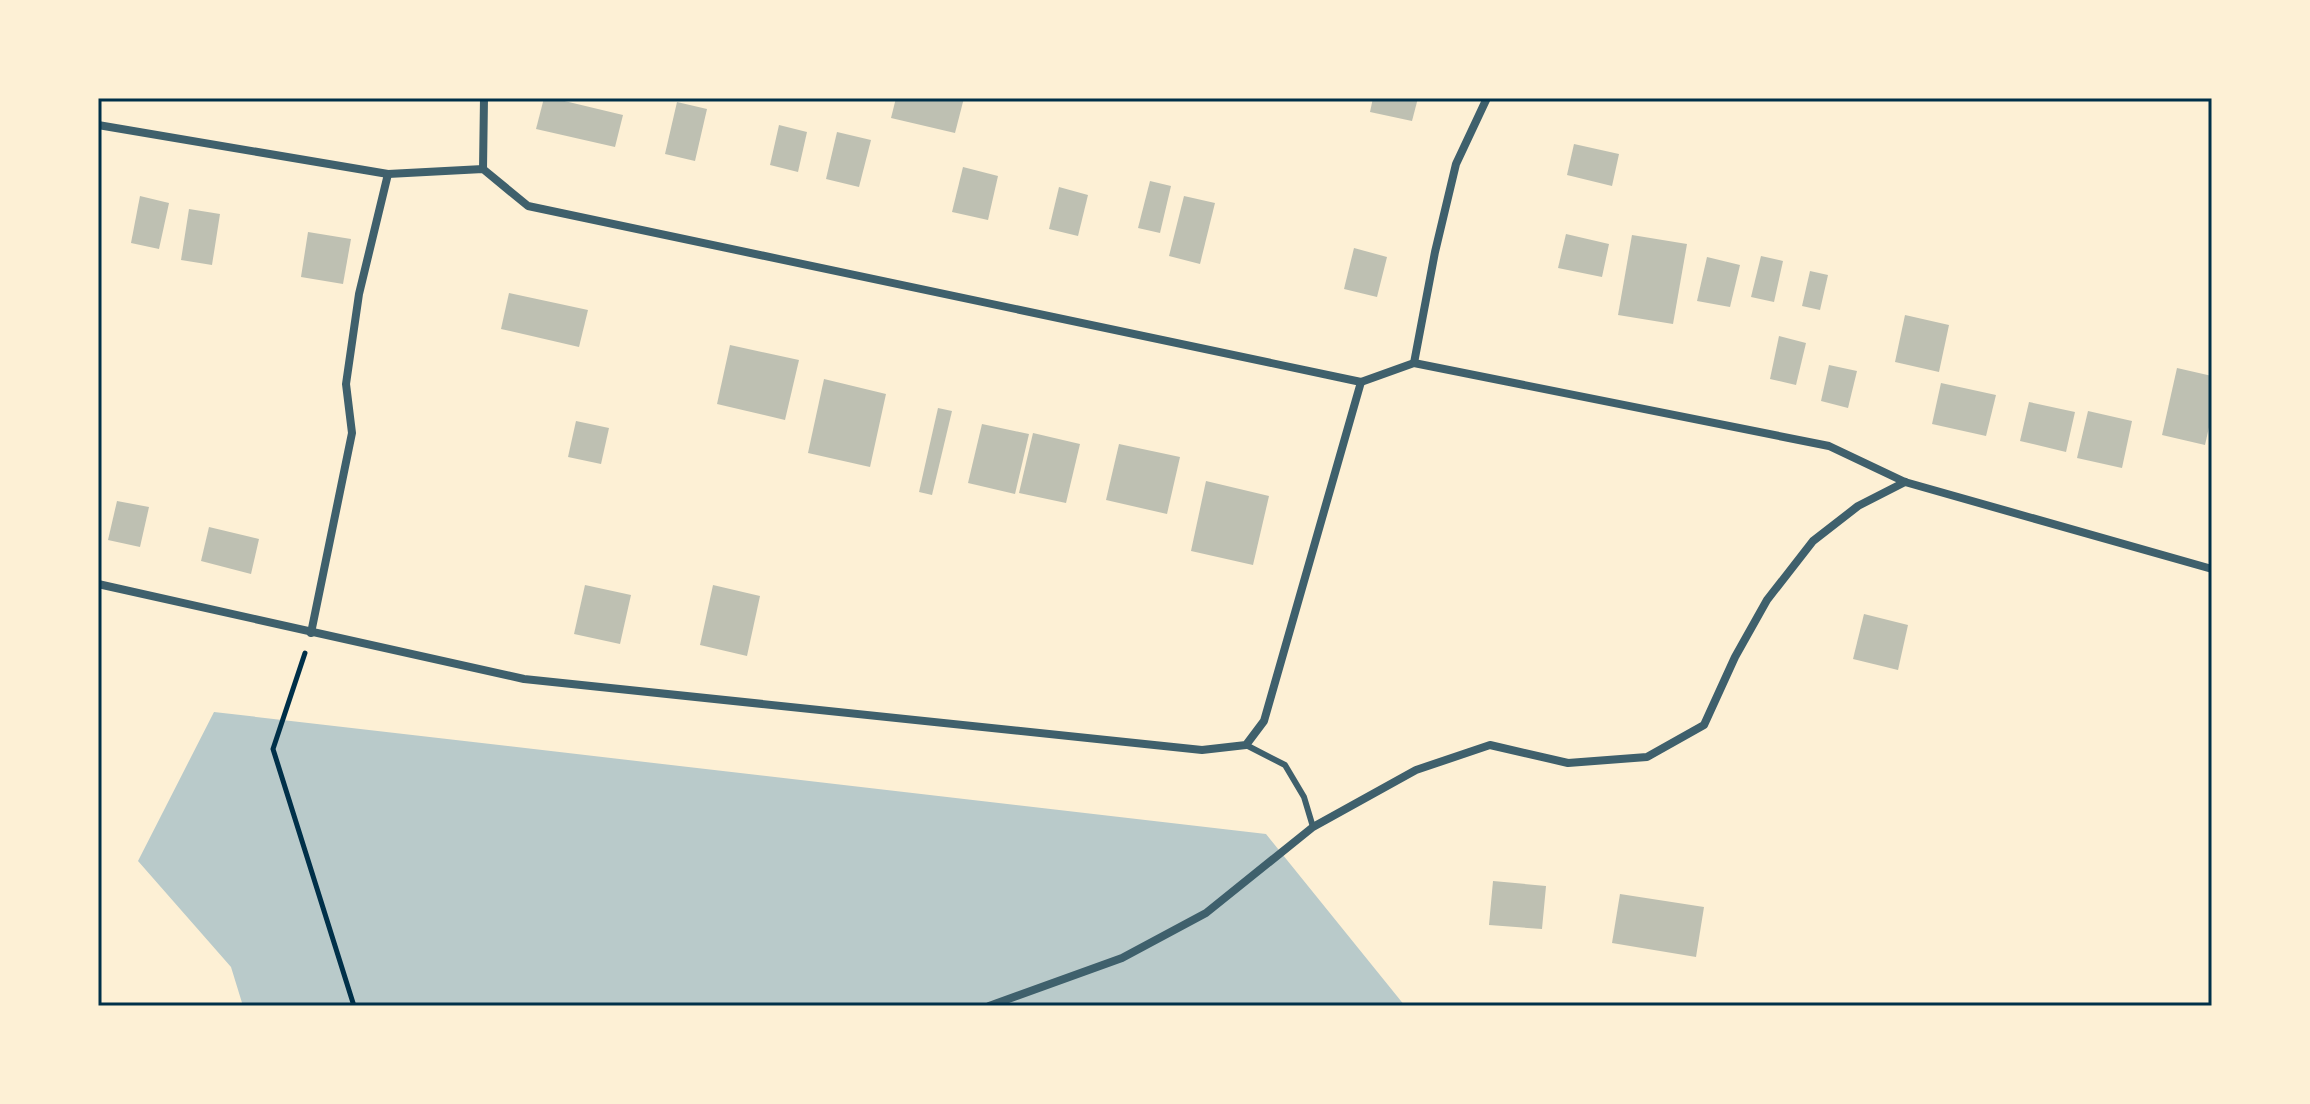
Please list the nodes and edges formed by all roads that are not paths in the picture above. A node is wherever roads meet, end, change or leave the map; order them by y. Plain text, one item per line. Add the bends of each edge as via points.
1 (484, 98) edge
2 (1487, 98) edge
3 (98, 125) edge
4 (483, 169) junction
5 (388, 174) junction
6 (1414, 363) junction
7 (1361, 382) junction
8 (1905, 482) junction
9 (2212, 569) edge
10 (98, 584) edge
11 (311, 633) junction
12 (1246, 745) junction
13 (1313, 827) junction
14 (989, 1006) edge

1 - 4 street
2 - 6 street via 1456,164
3 - 5 street
4 - 5 street
4 - 7 street via 528,206
5 - 11 street via 359,294 346,384 352,433
6 - 7 street
6 - 8 street via 1829,446
7 - 12 street via 1264,721
8 - 9 street
8 - 13 street via 1858,506 1813,541 1767,600 1704,725 1647,757 1568,763 1490,745 1416,770
10 - 11 street
11 - 12 street via 524,679 1202,750
12 - 13 lane via 1285,765 1304,797
13 - 14 street via 1206,913 1122,958

